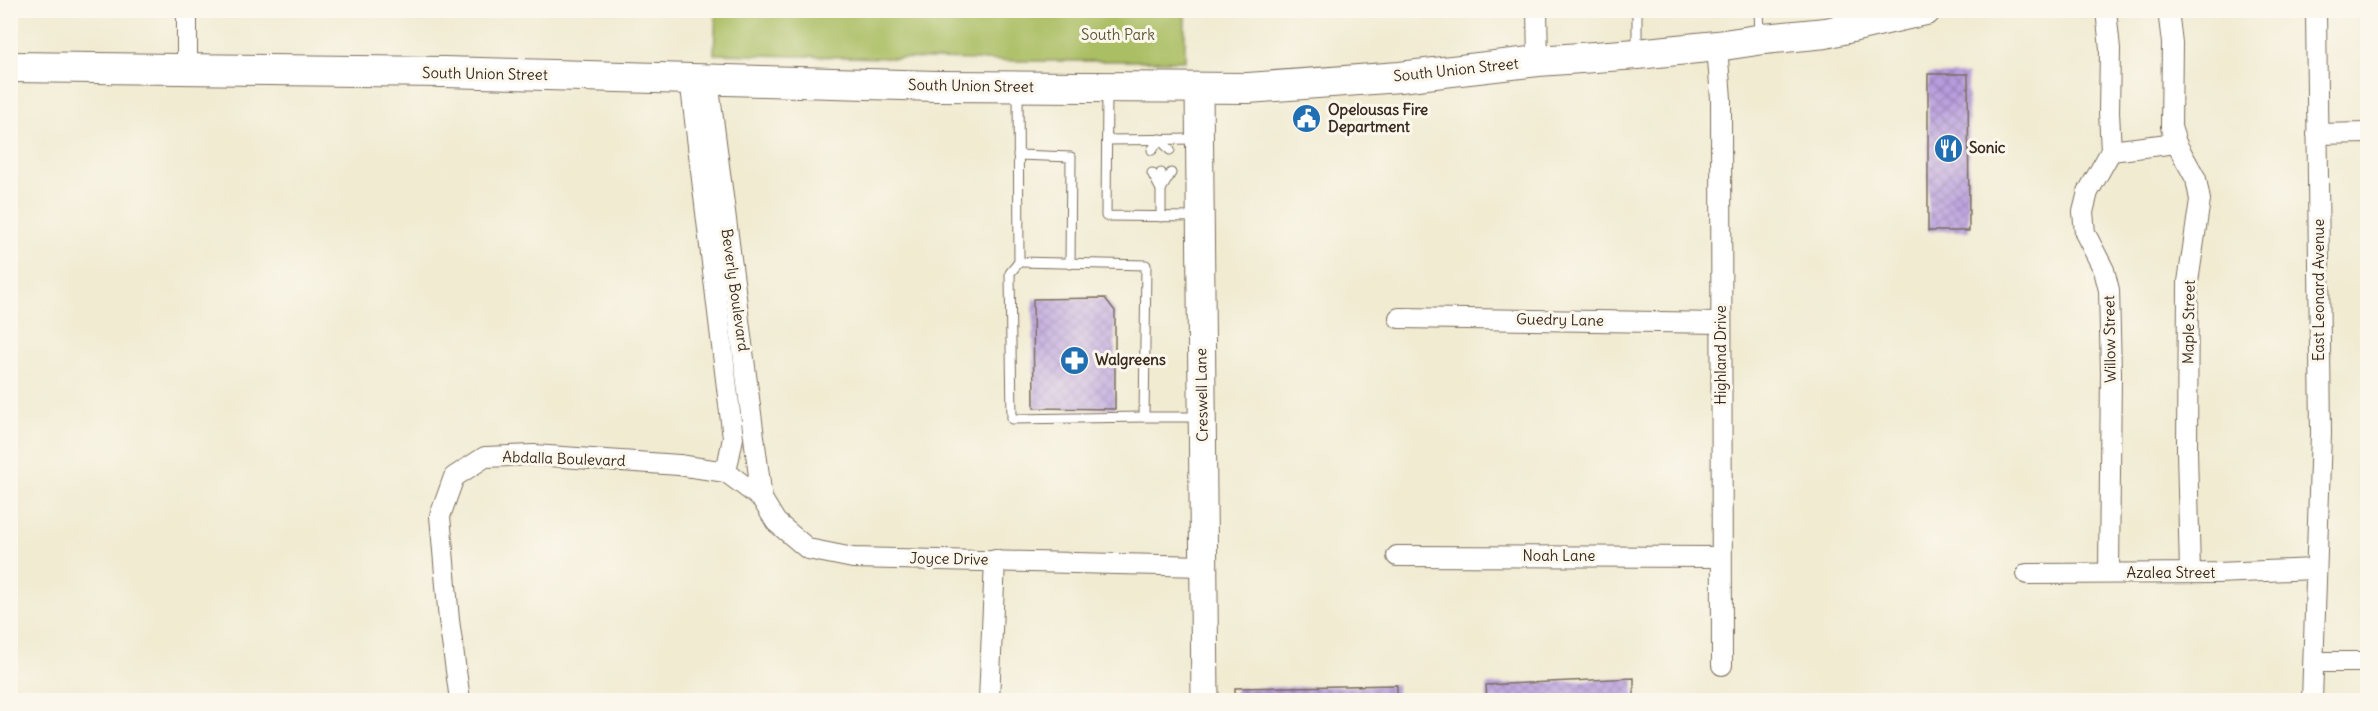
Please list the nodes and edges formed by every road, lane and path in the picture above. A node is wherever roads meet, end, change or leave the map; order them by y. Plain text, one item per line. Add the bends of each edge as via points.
1 (187, 10) edge
2 (1537, 10) edge
3 (1636, 10) edge
4 (1926, 10) edge
5 (2106, 10) edge
6 (2168, 10) edge
7 (2316, 10) edge
8 (1866, 18) edge
9 (1759, 25) edge
10 (1717, 46) junction
11 (1637, 54) junction
12 (1538, 61) junction
13 (10, 67) edge
14 (187, 69) junction
15 (699, 80) junction
16 (1018, 87) junction
17 (1107, 88) junction
18 (1199, 89) junction
19 (2367, 133) edge
20 (2317, 134) junction
21 (1160, 139) junction
22 (1200, 139) junction
23 (1107, 140) junction
24 (2176, 143) junction
25 (2111, 152) junction
26 (1018, 155) junction
27 (1157, 173) dead end
28 (1171, 173) dead end
29 (1161, 190) junction
30 (1161, 217) junction
31 (1200, 217) junction
32 (1019, 262) junction
33 (1070, 264) junction
34 (1399, 318) dead end
35 (1721, 322) junction
36 (1144, 417) junction
37 (1202, 417) junction
38 (754, 434) junction
39 (733, 438) junction
40 (726, 472) junction
41 (762, 499) junction
42 (1397, 556) dead end
43 (1721, 556) junction
44 (995, 560) junction
45 (1205, 566) junction
46 (2315, 569) junction
47 (2109, 572) junction
48 (2190, 572) junction
49 (2028, 574) dead end
50 (2314, 662) junction
51 (2367, 662) edge
52 (1722, 664) dead end
53 (460, 700) edge
54 (989, 700) edge
55 (1204, 700) edge
56 (2312, 700) edge

1 - 14 street
2 - 12 street
3 - 11 lane
4 - 8 main road, South Union Street
5 - 25 street
6 - 24 street via 2172,43 2171,128
7 - 20 street, East Leonard Avenue
8 - 9 main road, South Union Street via 1826,33
9 - 10 main road, South Union Street
10 - 11 main road, South Union Street
10 - 35 street, Highland Drive via 1721,99
11 - 12 main road, South Union Street
12 - 18 main road, South Union Street via 1400,77
13 - 14 main road, South Union Street
14 - 15 main road, South Union Street
15 - 16 main road, South Union Street
15 - 38 street, Beverly Boulevard
15 - 39 street, Beverly Boulevard
16 - 17 main road, South Union Street
16 - 26 lane
17 - 18 main road, South Union Street
17 - 23 lane
18 - 22 main road, Creswell Lane
19 - 20 street
20 - 46 street, East Leonard Avenue via 2321,433
21 - 21 lane via 1161,150
21 - 22 lane
21 - 23 lane
22 - 31 main road, Creswell Lane
23 - 30 lane via 1106,216
24 - 25 street
24 - 48 street, Maple Street via 2196,179 2200,200 2188,282
25 - 47 street, Willow Street via 2088,192 2083,212 2085,233 2104,270 2109,290
26 - 32 lane
26 - 33 lane via 1071,157
27 - 29 lane
28 - 29 lane
29 - 30 lane
30 - 31 lane
31 - 37 main road, Creswell Lane
32 - 33 lane
32 - 36 lane via 1010,273 1012,418
33 - 36 lane via 1146,265
34 - 35 street, Guedry Lane
35 - 43 street, Highland Drive
36 - 37 lane
37 - 45 main road, Creswell Lane
38 - 39 street
38 - 41 street, Beverly Boulevard
39 - 40 street, Beverly Boulevard
40 - 41 street, Joyce Drive
40 - 53 street, Abdalla Boulevard via 534,455 485,458 454,477 440,516
41 - 44 street, Joyce Drive via 776,522 808,549 853,558
42 - 43 street, Noah Lane
43 - 52 street, Highland Drive
44 - 45 street, Joyce Drive
44 - 54 street
45 - 55 main road, Creswell Lane
46 - 48 street, Azalea Street
46 - 50 street, East Leonard Avenue
47 - 48 street, Azalea Street
47 - 49 street, Azalea Street
50 - 51 street
50 - 56 street

